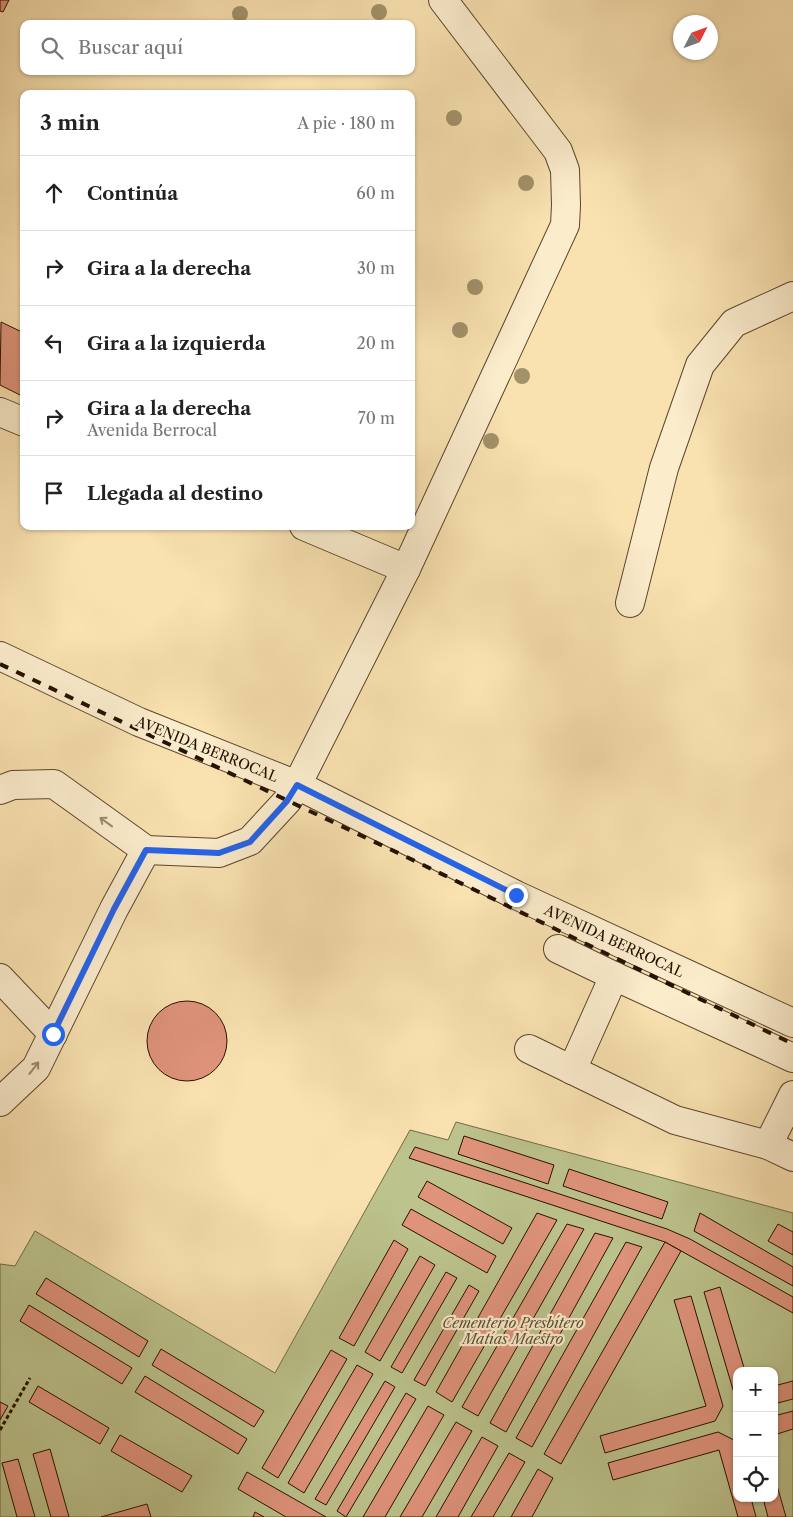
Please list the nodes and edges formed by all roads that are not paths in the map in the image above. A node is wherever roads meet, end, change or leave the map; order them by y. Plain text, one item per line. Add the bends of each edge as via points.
1 (443, 0) edge
2 (793, 296) edge
3 (0, 412) edge
4 (20, 420) edge
5 (313, 530) edge
6 (406, 569) junction
7 (630, 603) dead end
8 (0, 656) edge
9 (297, 785) junction
10 (0, 790) edge
11 (146, 850) junction
12 (558, 949) dead end
13 (614, 976) junction
14 (0, 978) edge
15 (793, 1023) edge
16 (53, 1034) junction
17 (529, 1049) dead end
18 (793, 1058) edge
19 (572, 1070) junction
20 (793, 1096) edge
21 (0, 1102) edge
22 (768, 1145) junction
23 (793, 1157) edge

1 - 6 street via 558,151 565,170 565,225
2 - 7 street via 734,323 700,365 664,468
3 - 4 street
5 - 6 street
6 - 9 street
8 - 9 street, AVENIDA BERROCAL via 139,722
9 - 11 street via 250,842 219,853
9 - 15 street, AVENIDA BERROCAL via 516,895
11 -> 10 street via 54,784 13,785
11 - 16 street
12 - 13 street
13 - 18 street
13 - 19 street
14 - 16 street
21 -> 16 street via 36,1068
17 - 19 street
19 - 22 street via 675,1120
20 - 22 street
22 - 23 street

